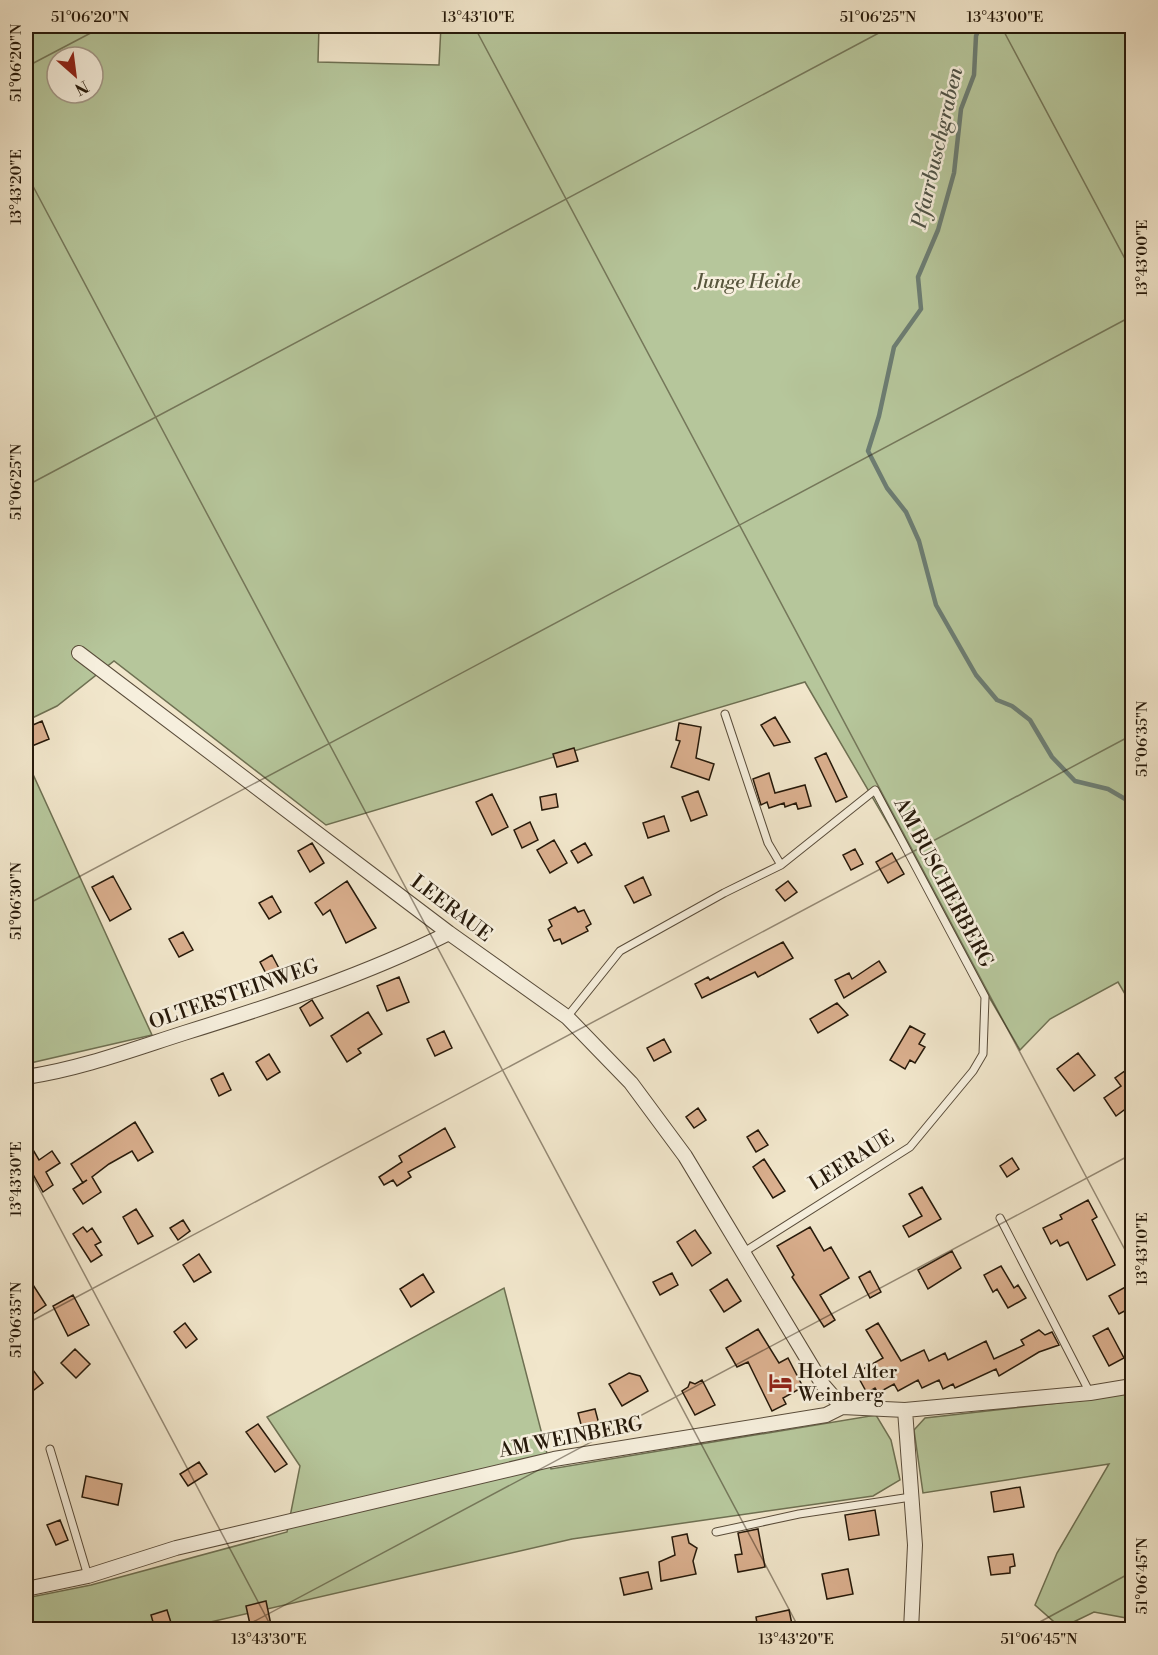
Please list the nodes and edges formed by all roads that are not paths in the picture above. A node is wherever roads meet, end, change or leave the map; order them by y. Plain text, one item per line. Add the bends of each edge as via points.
1 (79, 653) dead end
2 (725, 714) dead end
3 (781, 866) junction
4 (449, 933) junction
5 (567, 1017) junction
6 (983, 1054) joint
7 (26, 1077) edge
8 (1000, 1218) dead end
9 (744, 1251) junction
10 (1132, 1386) edge
11 (1090, 1393) junction
12 (842, 1407) junction
13 (905, 1410) junction
14 (50, 1449) dead end
15 (911, 1497) junction
16 (716, 1532) dead end
17 (88, 1576) junction
18 (26, 1589) edge
19 (911, 1629) edge

1 - 4 street, LEERAUE
2 - 3 lane via 768,843
3 - 5 lane, AM BUSCHERBERG via 620,951
3 - 6 lane, AM BUSCHERBERG via 875,790 985,997
4 - 5 street, LEERAUE
4 - 7 street, OLTERSTEINWEG via 396,960 219,1022 68,1071
5 - 9 street, LEERAUE via 631,1083 685,1156
6 - 9 lane, LEERAUE via 910,1147
8 - 11 lane
9 - 12 street, LEERAUE via 824,1385
10 - 11 street, AM WEINBERG
11 - 13 street, AM WEINBERG
12 - 13 street, AM WEINBERG
12 - 17 street, AM WEINBERG via 826,1415 554,1459 406,1492 176,1548
13 - 15 street
14 - 17 lane
15 - 16 lane via 799,1514
15 - 19 street via 915,1545
17 - 18 street, AM WEINBERG

